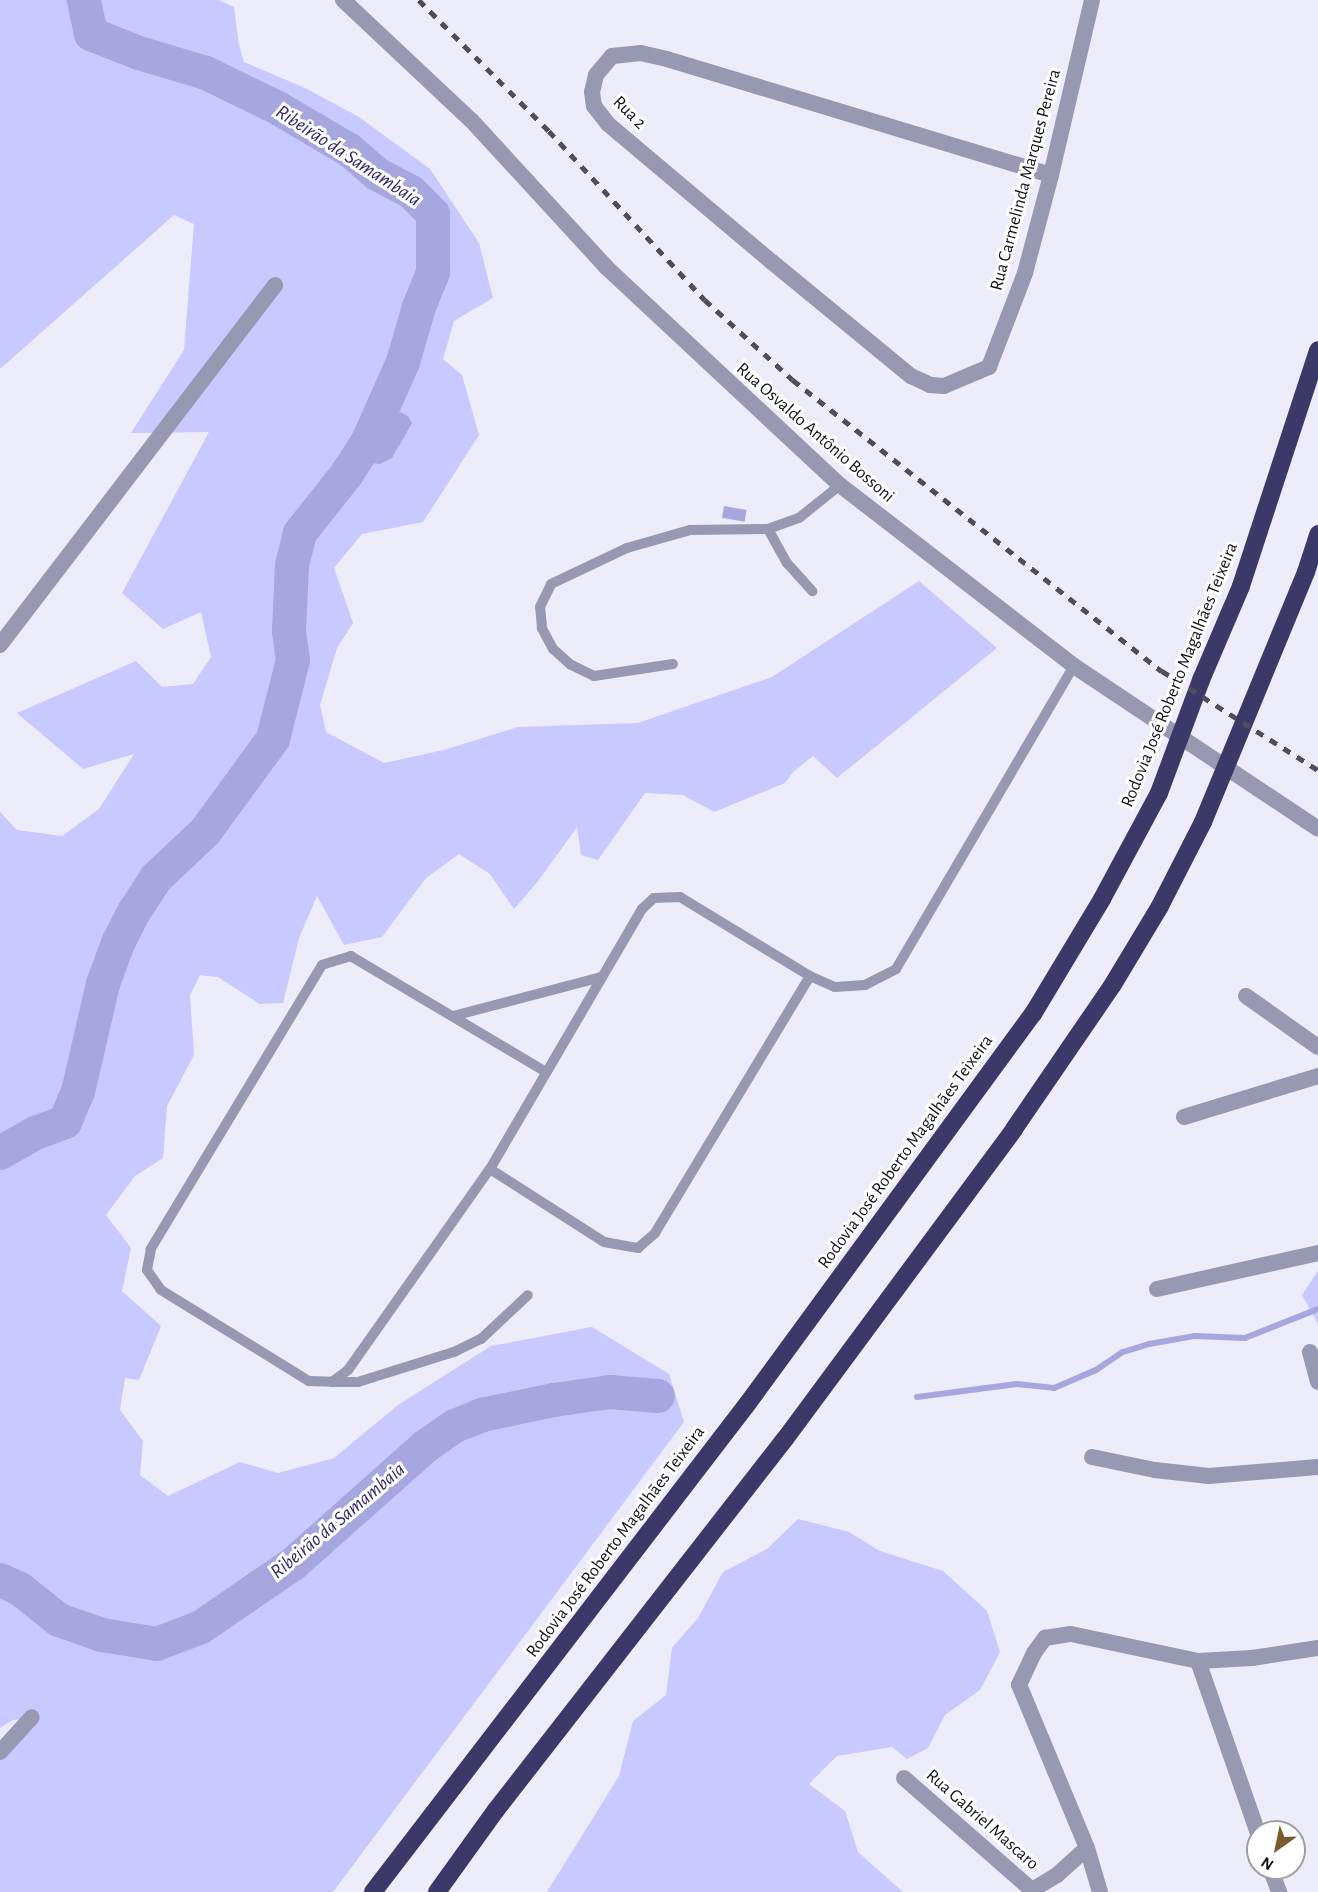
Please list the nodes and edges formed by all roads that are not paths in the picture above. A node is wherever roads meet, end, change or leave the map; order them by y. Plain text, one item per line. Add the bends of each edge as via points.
1 (343, 0) edge
2 (1092, 0) edge
3 (1051, 175) junction
4 (275, 285) dead end
5 (1318, 350) edge
6 (989, 368) joint
7 (840, 485) junction
8 (768, 529) junction
9 (1318, 534) edge
10 (812, 591) dead end
11 (0, 645) edge
12 (673, 664) dead end
13 (1074, 666) junction
14 (1318, 829) edge
15 (602, 976) junction
16 (810, 976) junction
17 (1246, 996) dead end
18 (453, 1016) junction
19 (1318, 1047) edge
20 (546, 1072) junction
21 (1318, 1076) edge
22 (1184, 1117) dead end
23 (490, 1169) junction
24 (1318, 1253) edge
25 (1157, 1289) dead end
26 (528, 1295) dead end
27 (1310, 1352) dead end
28 (332, 1382) junction
29 (1318, 1382) edge
30 (1092, 1457) dead end
31 (1318, 1467) edge
32 (1318, 1648) edge
33 (1198, 1661) junction
34 (32, 1717) dead end
35 (0, 1752) edge
36 (904, 1778) dead end
37 (1253, 1820) edge
38 (1087, 1848) junction
39 (1033, 1891) edge
40 (373, 1892) edge
41 (437, 1892) edge
42 (1100, 1892) edge

1 - 7 street, Rua Osvaldo Antônio Bossoni via 471,120 606,267
2 - 3 street, Rua Carmelinda Marques Pereira
3 - 6 street, Rua Carmelinda Marques Pereira via 1025,273
3 - 6 street, Rua 2 via 641,53 612,56 596,75 594,106 608,124 910,376 944,386
4 - 11 street
5 - 40 highway, Rodovia José Roberto Magalhães Teixeira via 1241,586 1159,793 1033,1014 748,1403
7 - 8 lane via 799,518
7 - 13 street, Rua Osvaldo Antônio Bossoni
8 - 10 lane via 787,563
8 - 12 lane via 690,530 627,548 551,584 540,607 542,628 553,650 571,665 594,676
9 - 41 highway via 1203,822 1160,906 1112,986 1014,1129 785,1439 496,1810
13 - 14 street, Rua Osvaldo Antônio Bossoni
13 - 16 lane via 896,969 865,985 836,987
15 - 16 lane via 642,909 654,898 680,897
15 - 18 lane
15 - 20 lane
16 - 23 lane via 655,1233 638,1248 604,1242
17 - 19 street
18 - 20 lane
18 - 28 lane via 351,956 322,965 151,1249 147,1270 161,1290 309,1381
20 - 23 lane
21 - 22 street
23 - 28 lane via 348,1370
24 - 25 street
26 - 28 lane via 481,1339 454,1352 358,1382
27 - 29 street
30 - 31 street via 1209,1476
32 - 33 street
33 - 37 street
33 - 38 street via 1071,1634 1045,1638 1034,1653 1019,1685
34 - 35 street
36 - 39 street, Rua Gabriel Mascaro
38 - 39 street
38 - 42 street

